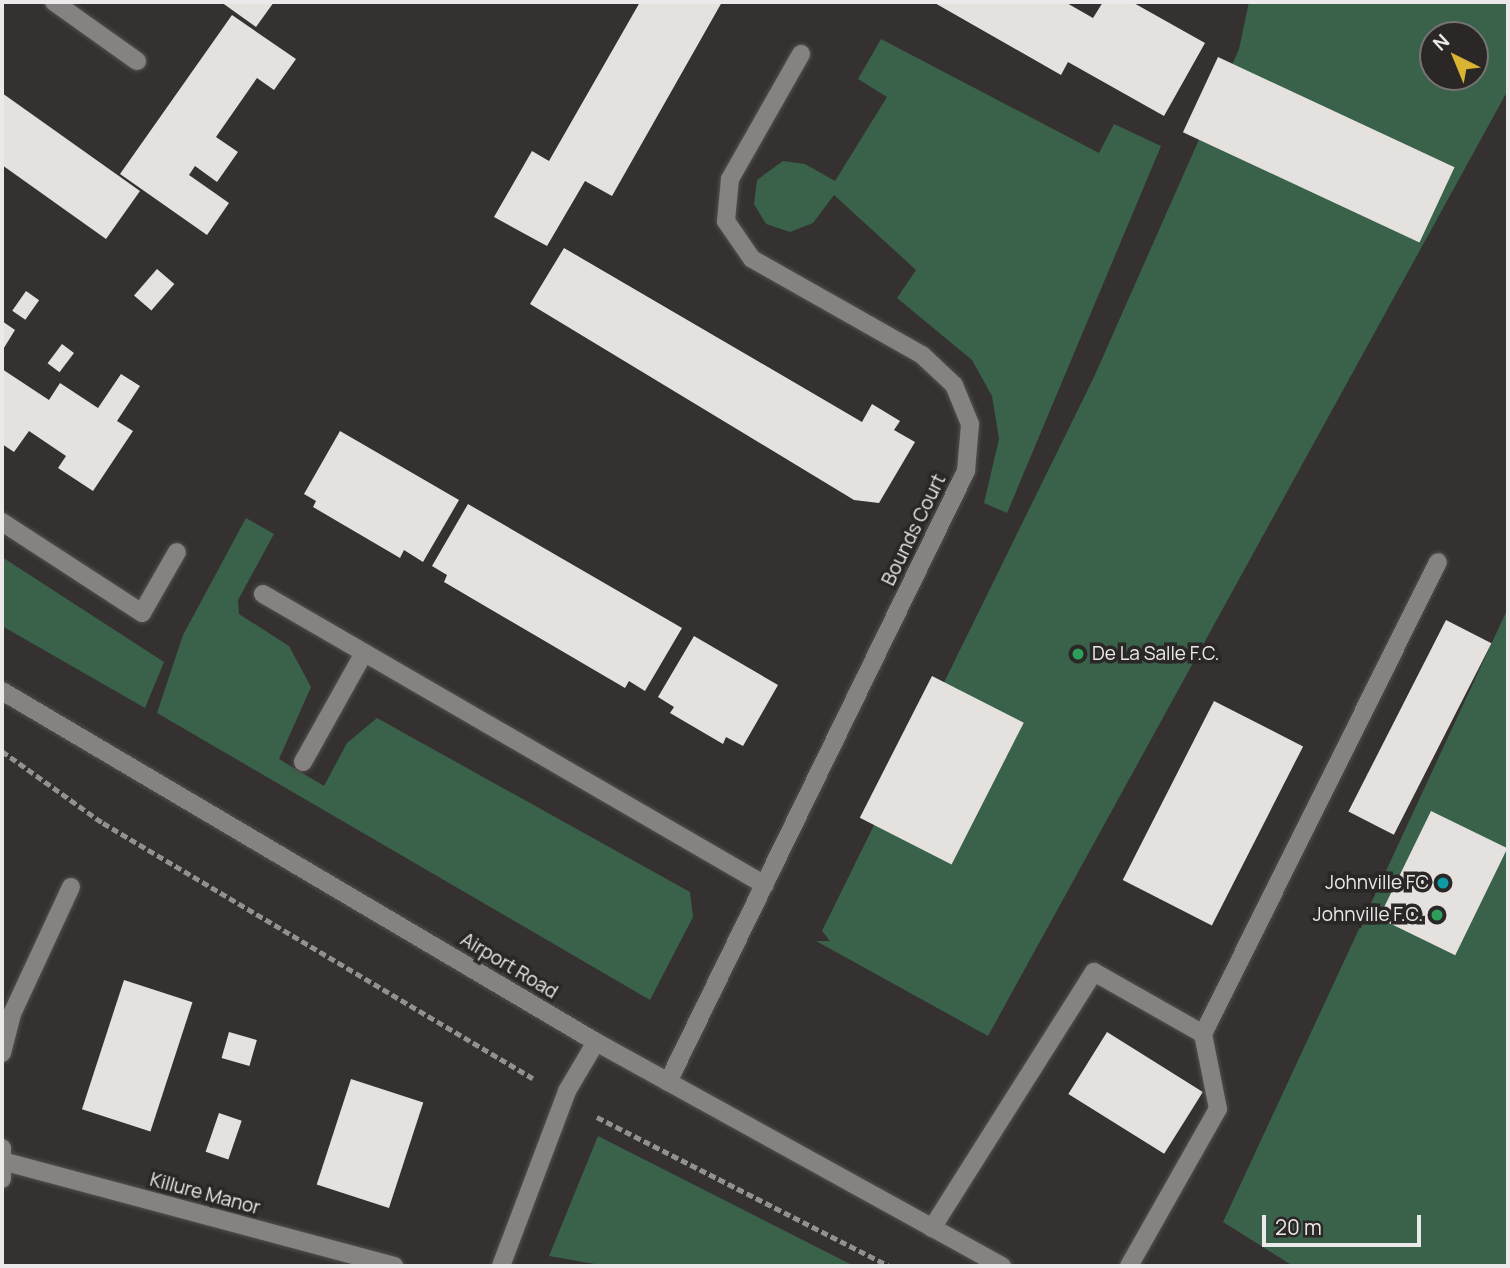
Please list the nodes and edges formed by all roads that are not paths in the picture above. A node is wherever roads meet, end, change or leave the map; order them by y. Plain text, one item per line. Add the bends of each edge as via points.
1 (54, 2) edge
2 (802, 54) dead end
3 (137, 61) dead end
4 (2, 522) edge
5 (177, 552) dead end
6 (1438, 562) dead end
7 (263, 594) dead end
8 (364, 653) junction
9 (2, 691) edge
10 (303, 762) dead end
11 (765, 885) junction
12 (71, 887) dead end
13 (1203, 1034) junction
14 (596, 1042) junction
15 (2, 1053) edge
16 (668, 1082) junction
17 (3, 1163) edge
18 (932, 1228) junction
19 (394, 1266) edge
20 (501, 1266) edge
21 (1002, 1266) edge
22 (1129, 1266) edge

1 - 3 street
2 - 11 street, Bounds Court via 730,179 726,221 752,259 922,355 954,386 970,424 966,471
4 - 5 street via 142,613
6 - 13 street
7 - 8 street
8 - 10 street
8 - 11 street
9 - 14 street, Airport Road
11 - 16 street, Bounds Court
12 - 15 street via 12,1014
13 - 18 street via 1094,972
13 - 22 street via 1218,1109
14 - 16 street, Airport Road
14 - 20 street via 564,1100
16 - 18 street, Airport Road
17 - 19 street, Killure Manor
18 - 21 street, Airport Road

